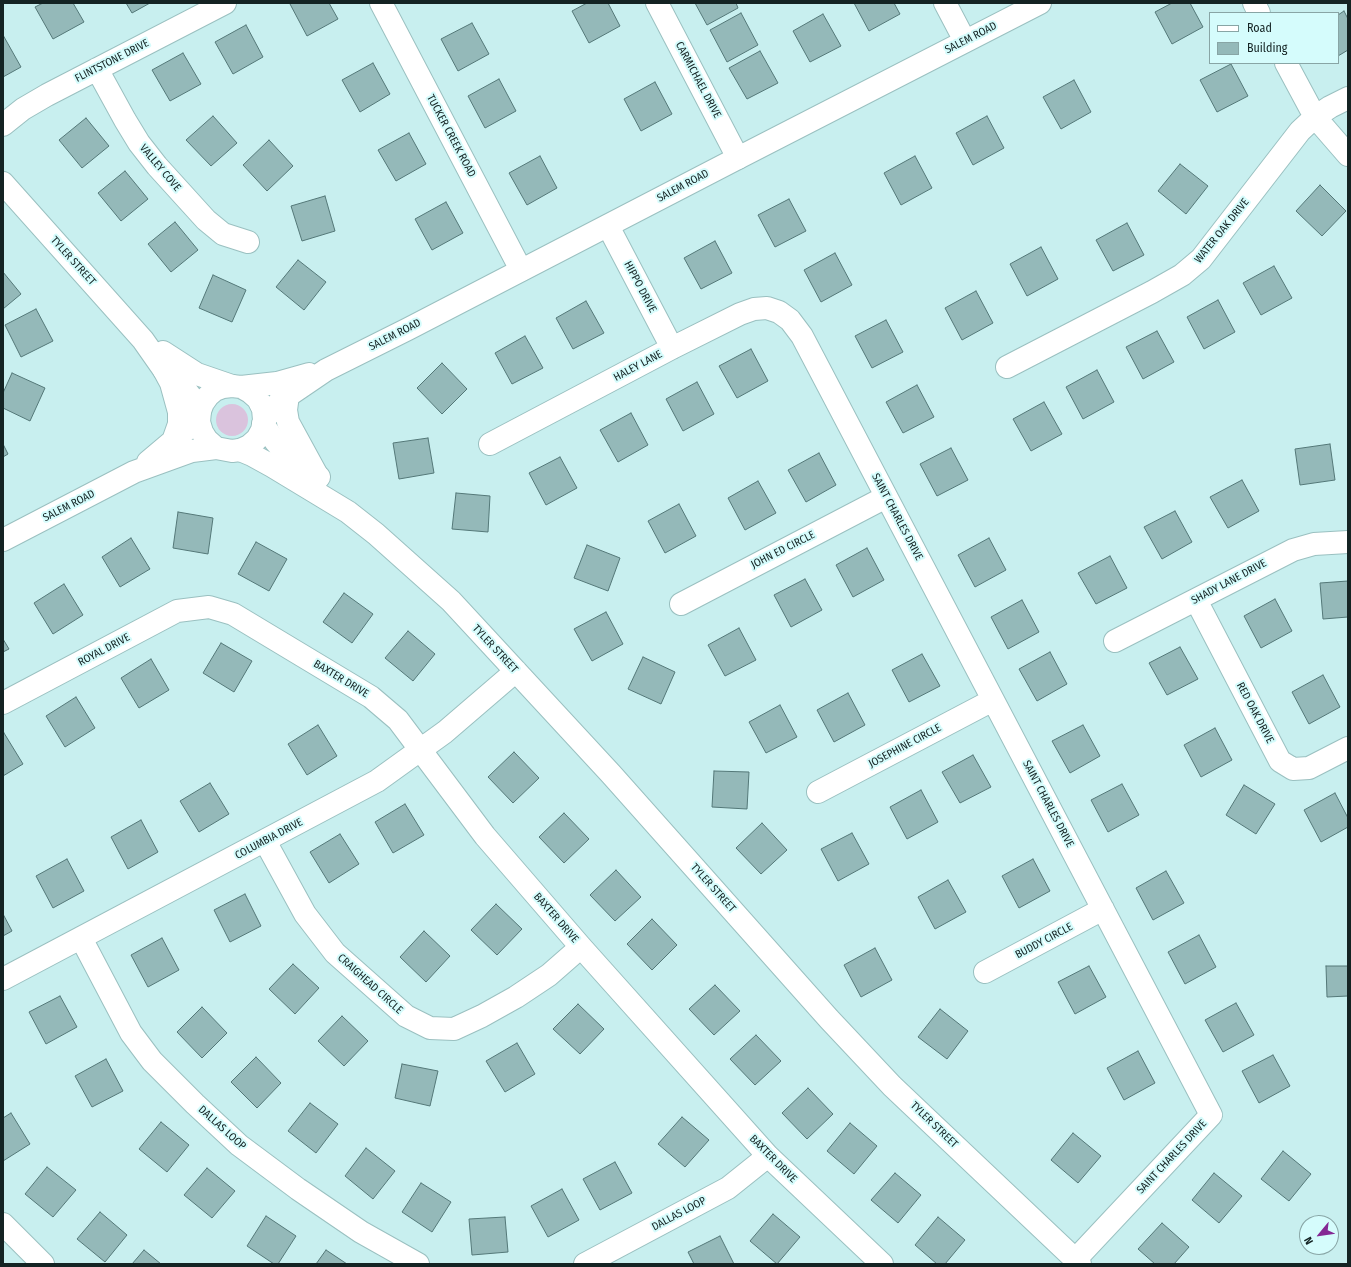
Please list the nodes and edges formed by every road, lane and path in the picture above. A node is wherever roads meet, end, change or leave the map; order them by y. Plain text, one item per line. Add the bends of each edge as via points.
1 (225, 3) edge
2 (381, 3) edge
3 (657, 3) edge
4 (945, 3) edge
5 (1040, 3) edge
6 (1254, 3) edge
7 (1259, 12) edge
8 (965, 42) junction
9 (1287, 64) edge
10 (97, 69) junction
11 (1348, 98) edge
12 (1315, 117) junction
13 (3, 125) edge
14 (1348, 155) edge
15 (738, 158) junction
16 (3, 183) edge
17 (608, 226) junction
18 (248, 242) dead end
19 (521, 270) junction
20 (790, 320) joint
21 (143, 340) junction
22 (672, 348) junction
23 (1007, 367) dead end
24 (164, 370) junction
25 (326, 370) junction
26 (236, 386) junction
27 (288, 395) junction
28 (199, 415) junction
29 (264, 422) junction
30 (173, 441) junction
31 (490, 444) dead end
32 (216, 448) junction
33 (240, 450) junction
34 (134, 472) junction
35 (318, 477) junction
36 (886, 497) junction
37 (348, 512) junction
38 (3, 540) edge
39 (1348, 542) edge
40 (1196, 600) junction
41 (681, 604) dead end
42 (209, 607) joint
43 (1115, 641) dead end
44 (516, 671) junction
45 (993, 700) junction
46 (3, 703) edge
47 (1348, 748) edge
48 (420, 750) junction
49 (818, 792) dead end
50 (265, 841) junction
51 (1103, 910) junction
52 (81, 938) junction
53 (581, 948) junction
54 (985, 972) dead end
55 (3, 978) edge
56 (768, 1156) junction
57 (3, 1224) edge
58 (1077, 1262) edge
59 (43, 1264) edge
60 (418, 1264) edge
61 (585, 1264) edge
62 (882, 1264) edge

1 - 10 street, FLINTSTONE DRIVE
2 - 19 street, TUCKER CREEK ROAD
3 - 15 street, CARMICHAEL DRIVE
4 - 8 street
5 - 8 street, SALEM ROAD
6 - 7 street
8 - 15 street, SALEM ROAD
9 - 12 street
10 - 13 street, FLINTSTONE DRIVE via 47,94 22,109
10 - 18 street, VALLEY COVE via 139,143 157,166 206,220 223,234
11 - 12 street, WATER OAK DRIVE
12 - 14 street
12 - 23 street, WATER OAK DRIVE via 1300,131 1201,259 1182,275
15 - 17 street, SALEM ROAD
16 - 21 street, TYLER STREET
17 - 19 street, SALEM ROAD
17 - 22 street, HIPPO DRIVE
19 - 25 street, SALEM ROAD
20 - 22 street, HALEY LANE via 779,312 767,308 754,309
20 - 36 street, SAINT CHARLES DRIVE via 802,336
21 - 24 street, TYLER STREET
21 - 26 street, TYLER STREET via 197,374
22 - 31 street, HALEY LANE
24 - 28 street, TYLER STREET via 177,379 193,399
24 - 30 street via 171,383 179,412 179,424
25 - 26 street, SALEM ROAD via 277,383
25 - 27 street, SALEM ROAD
26 - 28 street via 215,390 203,403
26 - 29 street via 258,399 263,409
27 - 29 street, SALEM ROAD via 279,402
27 - 35 street via 288,422
28 - 30 street, SALEM ROAD
28 - 32 street via 202,432
29 - 33 street via 257,439
29 - 35 street, TYLER STREET via 282,449
30 - 34 street, SALEM ROAD
32 - 33 street
32 - 34 street, SALEM ROAD via 192,451
33 - 37 street, TYLER STREET via 272,466
34 - 38 street, SALEM ROAD
35 - 37 street, TYLER STREET
36 - 41 street, JOHN ED CIRCLE
36 - 45 street, SAINT CHARLES DRIVE
37 - 44 street, TYLER STREET via 450,601
39 - 40 street, SHADY LANE DRIVE via 1314,544 1293,550
40 - 43 street, SHADY LANE DRIVE
40 - 47 street, RED OAK DRIVE via 1280,760 1293,769 1309,768
42 - 46 street, ROYAL DRIVE via 177,611
42 - 48 street, BAXTER DRIVE via 233,614 371,697 398,720
44 - 48 street, COLUMBIA DRIVE
44 - 58 street, TYLER STREET via 871,1064
45 - 49 street, JOSEPHINE CIRCLE
45 - 51 street, SAINT CHARLES DRIVE
48 - 50 street, COLUMBIA DRIVE via 377,780
48 - 53 street, BAXTER DRIVE via 485,836
50 - 52 street, COLUMBIA DRIVE
50 - 53 street, CRAIGHEAD CIRCLE via 305,914 335,953 406,1016 430,1028 454,1029 482,1016 549,975
51 - 54 street, BUDDY CIRCLE
51 - 58 street, SAINT CHARLES DRIVE via 1210,1115
52 - 55 street, COLUMBIA DRIVE
52 - 60 street, DALLAS LOOP via 131,1034 152,1061 194,1104 239,1145 298,1189 361,1232
53 - 56 street, BAXTER DRIVE
56 - 61 street, DALLAS LOOP via 728,1188
56 - 62 street, BAXTER DRIVE
57 - 59 street

